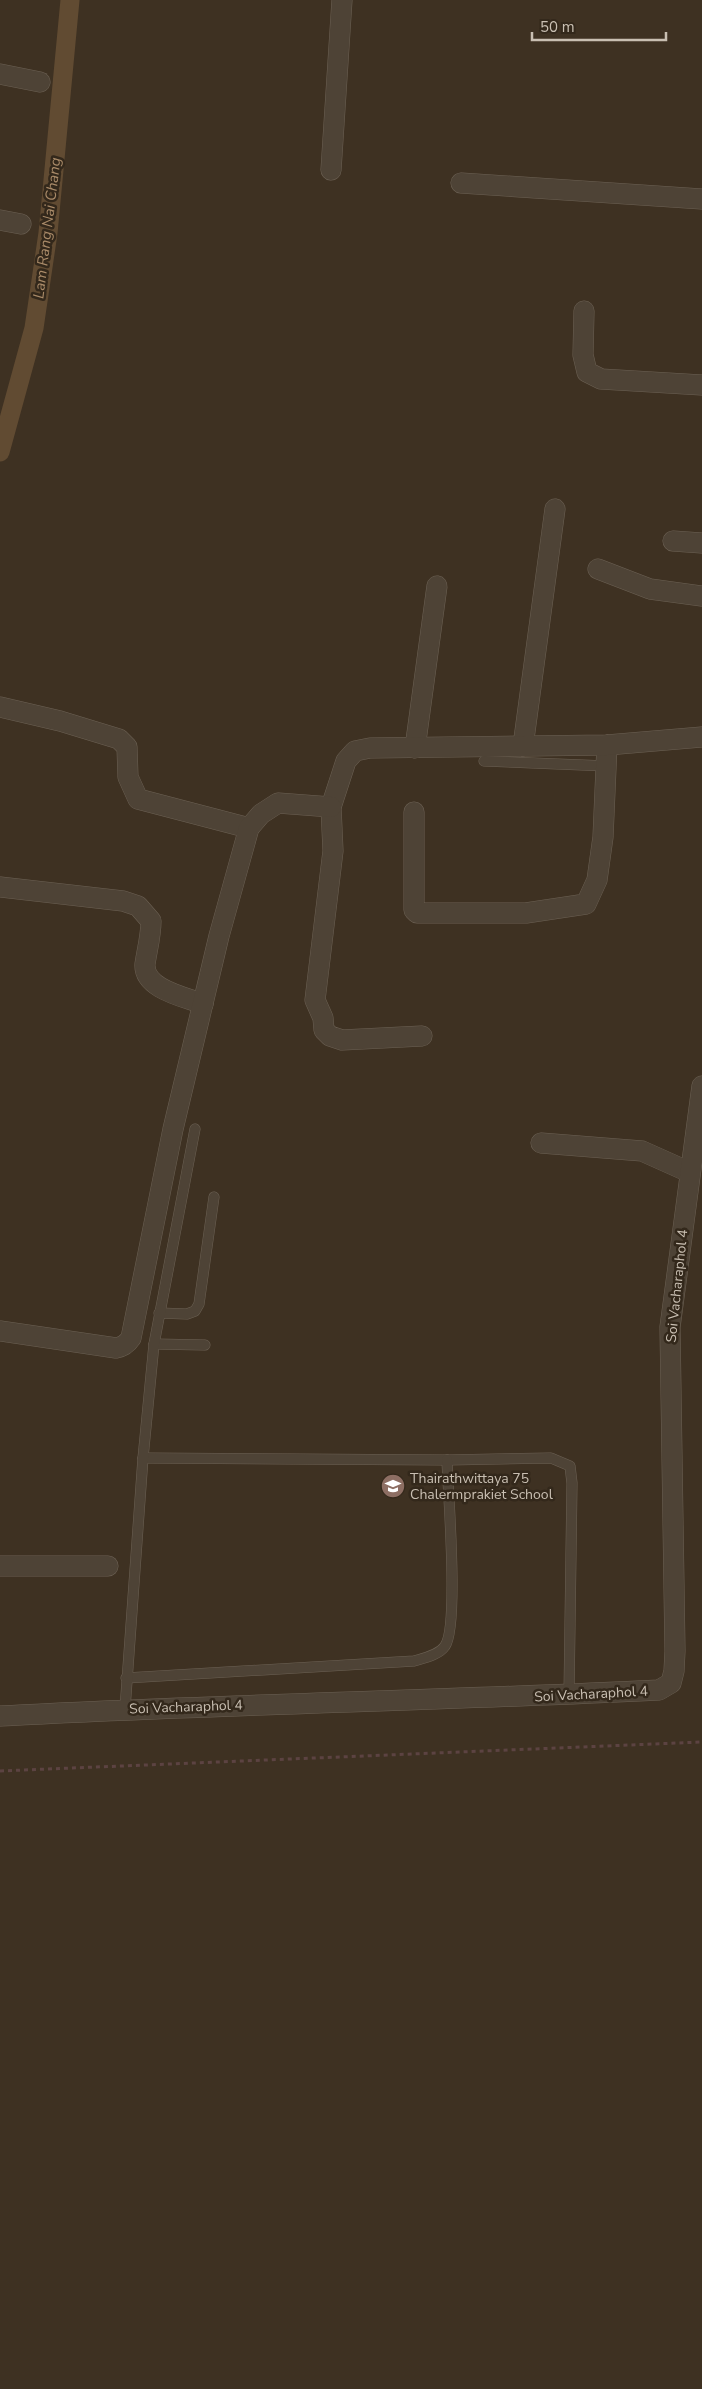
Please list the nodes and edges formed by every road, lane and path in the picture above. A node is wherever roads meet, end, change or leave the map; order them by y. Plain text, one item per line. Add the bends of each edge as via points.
1 (342, 0) edge
2 (0, 74) edge
3 (40, 82) dead end
4 (331, 170) dead end
5 (461, 184) dead end
6 (702, 199) edge
7 (0, 220) edge
8 (21, 224) dead end
9 (584, 311) dead end
10 (702, 385) edge
11 (555, 509) dead end
12 (674, 541) dead end
13 (702, 543) edge
14 (598, 569) dead end
15 (437, 586) dead end
16 (702, 596) edge
17 (0, 707) edge
18 (702, 737) edge
19 (608, 745) junction
20 (522, 746) junction
21 (415, 748) junction
22 (484, 761) dead end
23 (607, 766) junction
24 (331, 807) junction
25 (414, 812) dead end
26 (249, 828) junction
27 (0, 887) edge
28 (203, 1004) junction
29 (422, 1036) dead end
30 (702, 1086) edge
31 (195, 1129) dead end
32 (541, 1143) dead end
33 (689, 1172) junction
34 (214, 1197) dead end
35 (160, 1313) junction
36 (0, 1331) edge
37 (154, 1344) junction
38 (206, 1345) dead end
39 (143, 1458) junction
40 (447, 1460) junction
41 (0, 1566) edge
42 (108, 1566) dead end
43 (126, 1678) junction
44 (569, 1695) junction
45 (125, 1709) junction
46 (0, 1716) edge
47 (702, 1742) edge
48 (0, 1771) edge

1 - 4 street
2 - 3 street
5 - 6 street
7 - 8 street
9 - 10 street via 583,355 587,372 601,379
11 - 20 street
12 - 13 street
14 - 16 street via 650,589
15 - 21 street
17 - 26 street via 60,720 119,739 127,747 128,776 138,799
18 - 19 street
19 - 20 street
19 - 23 street
20 - 21 street
21 - 24 street via 355,751 346,761
22 - 23 lane
23 - 25 street via 597,880 586,904 526,913 417,913 414,910
24 - 26 street via 278,803
24 - 29 street via 333,850 315,1000 324,1030 342,1040
26 - 28 street
27 - 28 street via 123,901 138,906 151,921 145,967 148,979 159,987
28 - 36 street via 128,1343 116,1348
30 - 33 street, Soi Vacharaphol 4
31 - 35 lane
32 - 33 street via 642,1151
33 - 44 street, Soi Vacharaphol 4 via 670,1326 674,1671 671,1683 660,1690
34 - 35 lane via 198,1304 187,1314
35 - 37 lane
37 - 38 lane
37 - 39 lane
39 - 40 lane
39 - 43 lane
40 - 43 lane via 452,1614 445,1646 437,1653 414,1661
40 - 44 lane via 551,1458 570,1466
41 - 42 street
43 - 45 lane
44 - 45 street, Soi Vacharaphol 4
45 - 46 street, Soi Vacharaphol 4
47 - 48 path

